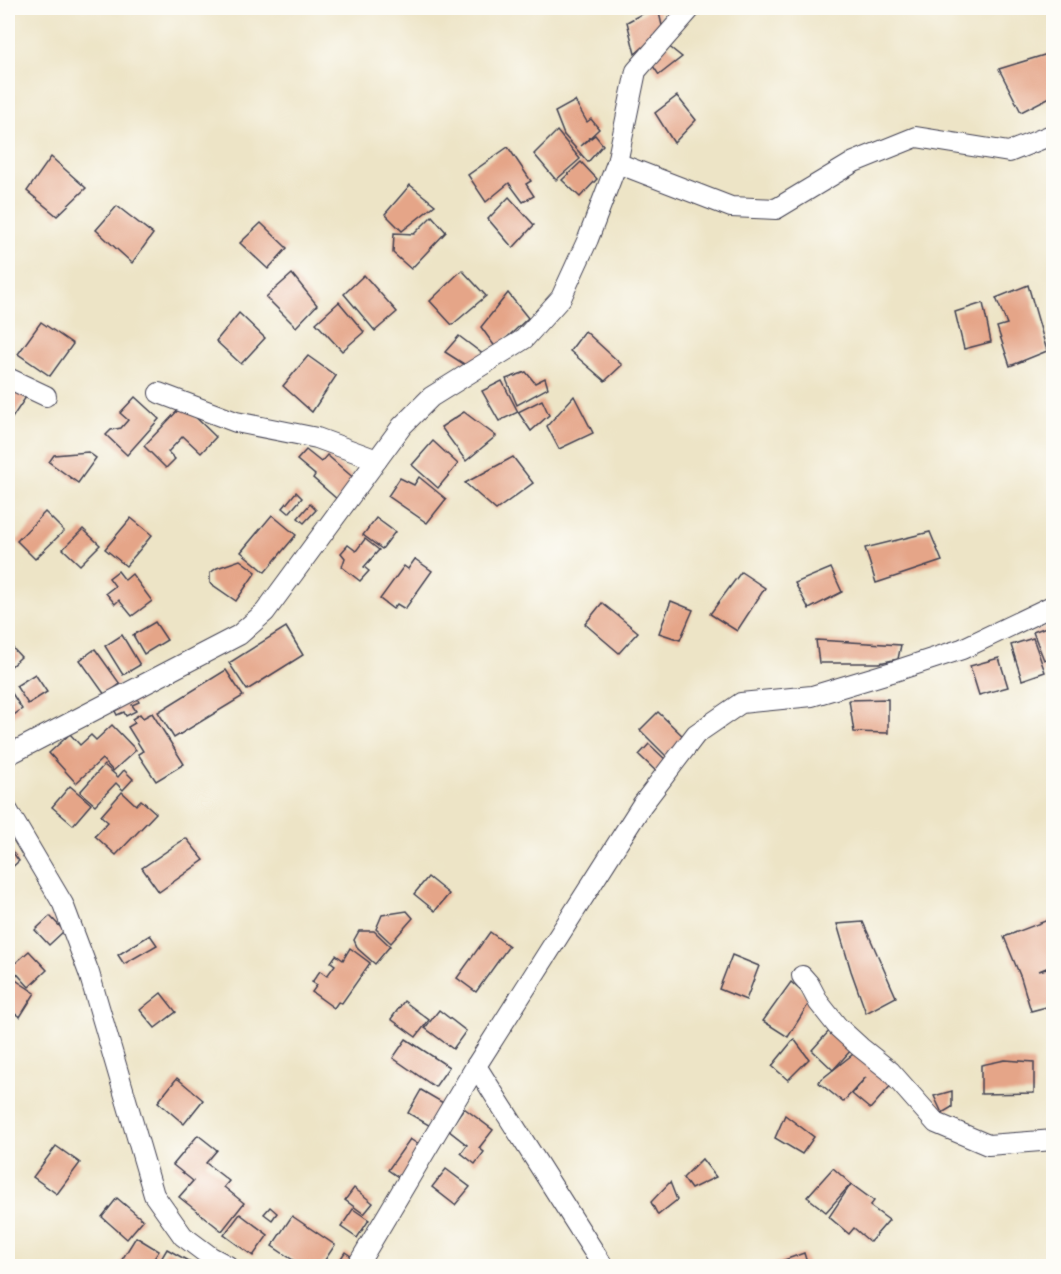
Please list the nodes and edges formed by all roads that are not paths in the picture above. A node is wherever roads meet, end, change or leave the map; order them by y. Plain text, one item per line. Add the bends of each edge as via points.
1 (691, 8) edge
2 (1053, 134) edge
3 (617, 163) junction
4 (8, 378) edge
5 (159, 393) dead end
6 (46, 396) dead end
7 (377, 460) junction
8 (1053, 605) edge
9 (8, 755) edge
10 (8, 812) edge
11 (802, 976) dead end
12 (476, 1066) junction
13 (1053, 1140) edge
14 (228, 1266) edge
15 (357, 1266) edge
16 (603, 1266) edge

1 - 3 street via 636,72
2 - 3 street via 1009,152 916,137 854,162 776,209 731,207
3 - 7 street via 561,298 524,339 431,397 402,426
4 - 6 street
5 - 7 street via 236,422 317,438
7 - 9 street via 265,612 239,635
8 - 12 street via 962,649 892,672 812,696 741,703 696,734 642,806
10 - 14 street via 67,914 89,973 154,1195 183,1236
11 - 13 street via 838,1027 890,1071 936,1123 988,1145
12 - 15 street
12 - 16 street

